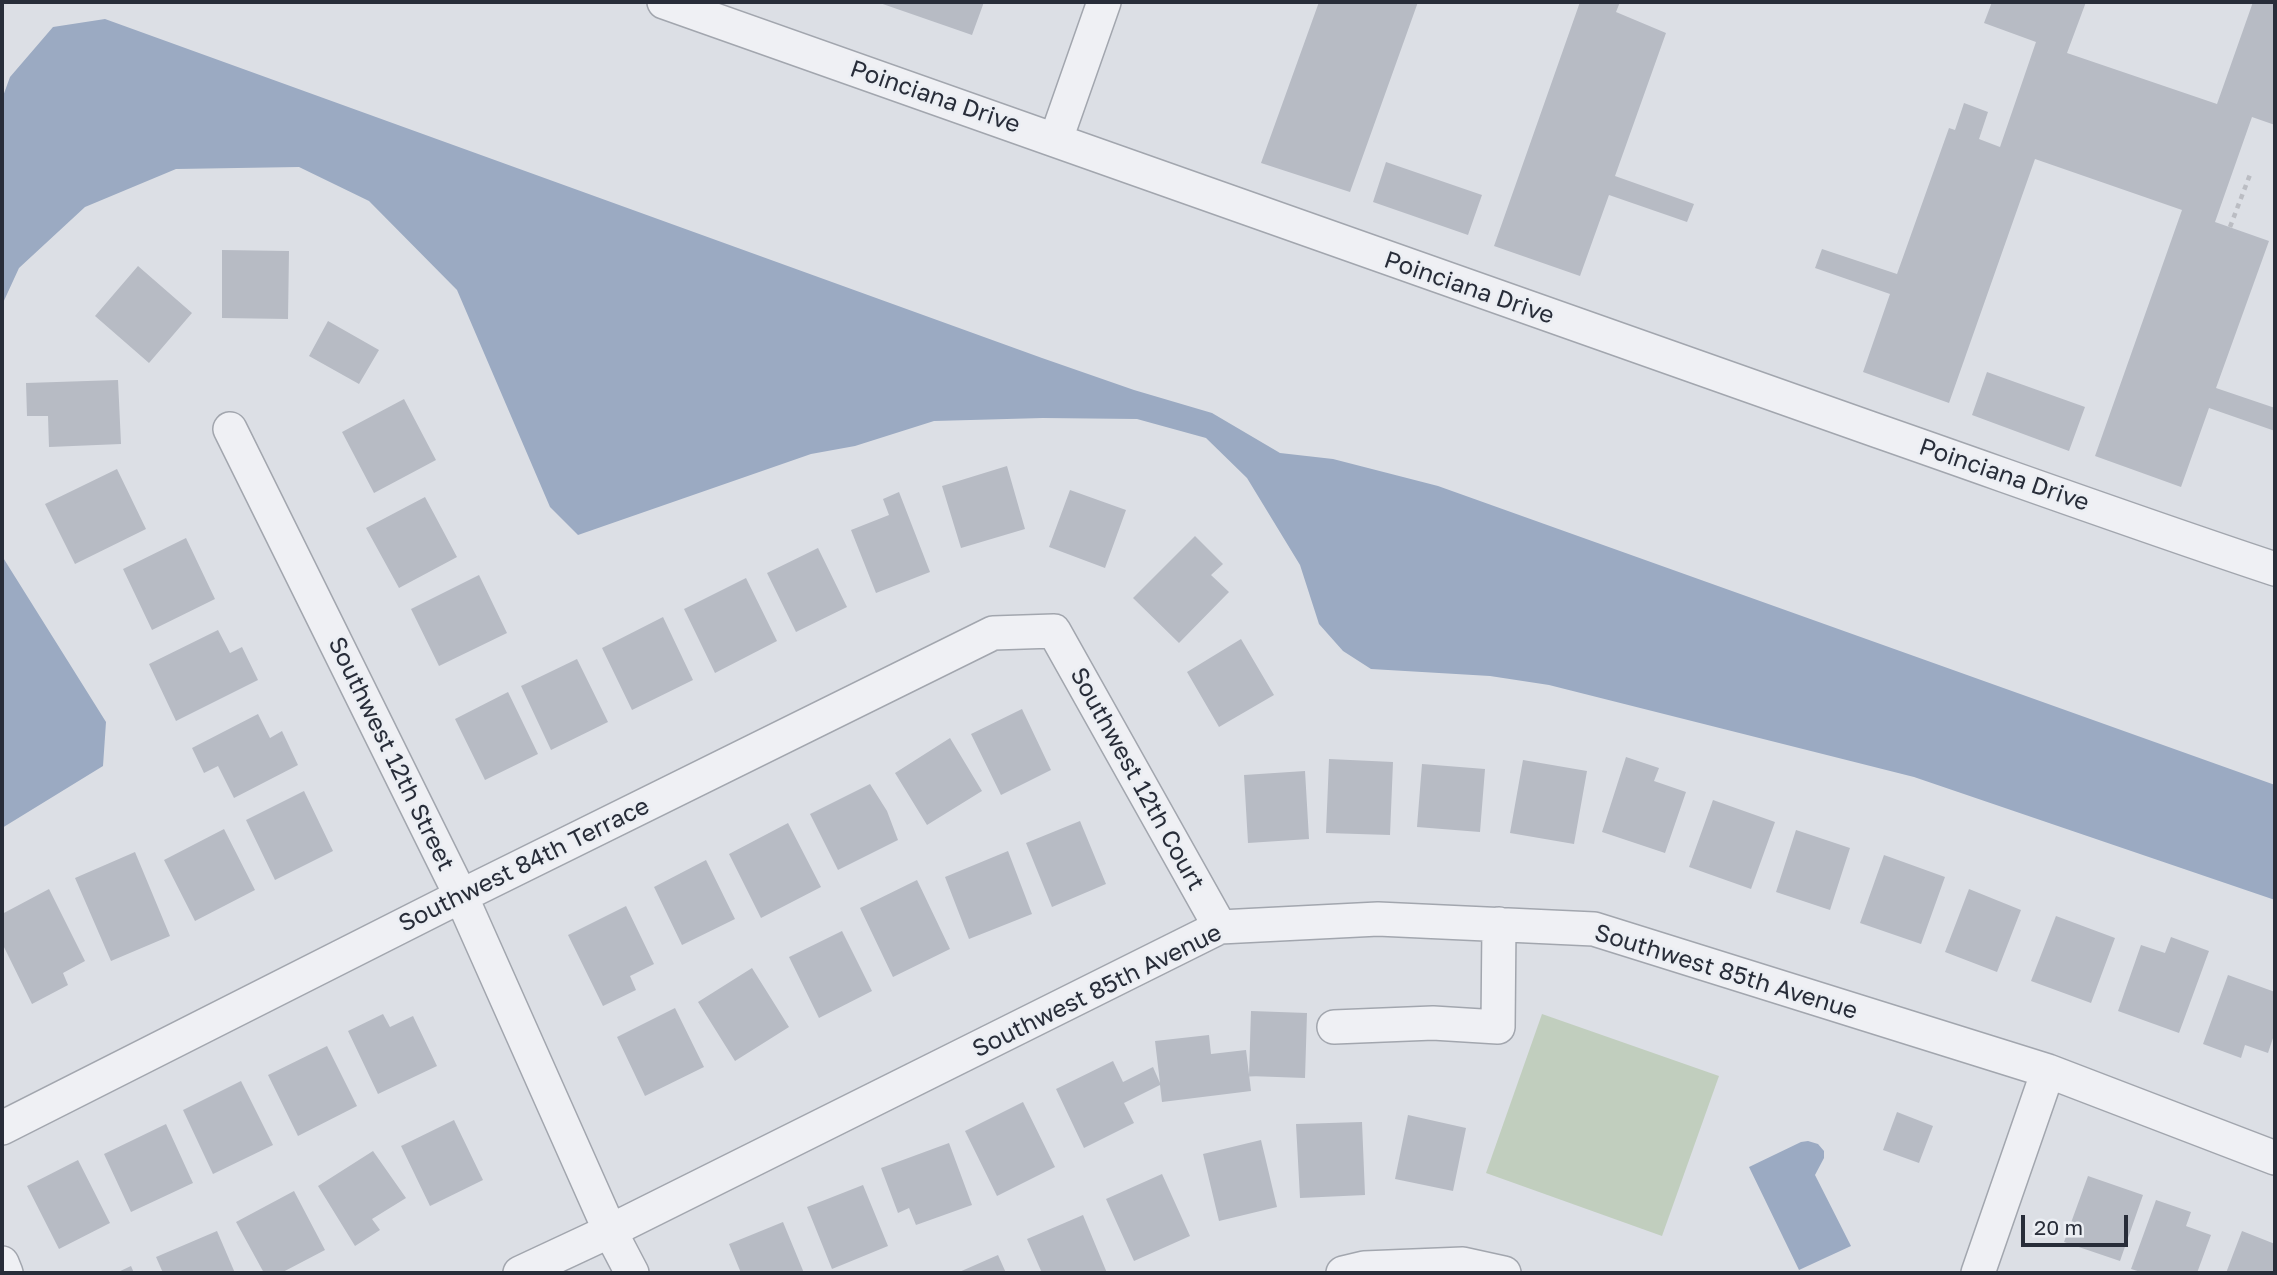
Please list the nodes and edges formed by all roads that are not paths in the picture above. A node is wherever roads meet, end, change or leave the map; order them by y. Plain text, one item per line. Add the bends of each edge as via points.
1 (664, 2) edge
2 (1104, 2) edge
3 (1056, 139) junction
4 (230, 429) dead end
5 (2275, 569) edge
6 (1054, 631) joint
7 (461, 895) junction
8 (1499, 925) junction
9 (1220, 927) junction
10 (1334, 1027) dead end
11 (2048, 1071) junction
12 (2, 1128) edge
13 (2275, 1158) edge
14 (610, 1231) junction
15 (2, 1263) edge
16 (6, 1273) edge
17 (520, 1273) edge
18 (632, 1273) edge
19 (1343, 1273) edge
20 (1504, 1273) edge
21 (1978, 1273) edge

1 - 3 street, Poinciana Drive
2 - 3 street
3 - 5 street, Poinciana Drive via 1496,298
4 - 7 street, Southwest 12th Street
6 - 7 street, Southwest 84th Terrace via 993,633
6 - 9 street, Southwest 12th Court
7 - 12 street, Southwest 84th Terrace
7 - 14 street, Southwest 12th Street
8 - 9 street, Southwest 85th Avenue via 1378,919
8 - 10 street via 1498,1027
8 - 11 street, Southwest 85th Avenue via 1594,929
9 - 14 street, Southwest 85th Avenue
11 - 13 street, Southwest 85th Avenue
11 - 21 street
14 - 17 street, Southwest 85th Avenue
14 - 18 street, Southwest 12th Street
15 - 16 street
19 - 20 street via 1463,1264

